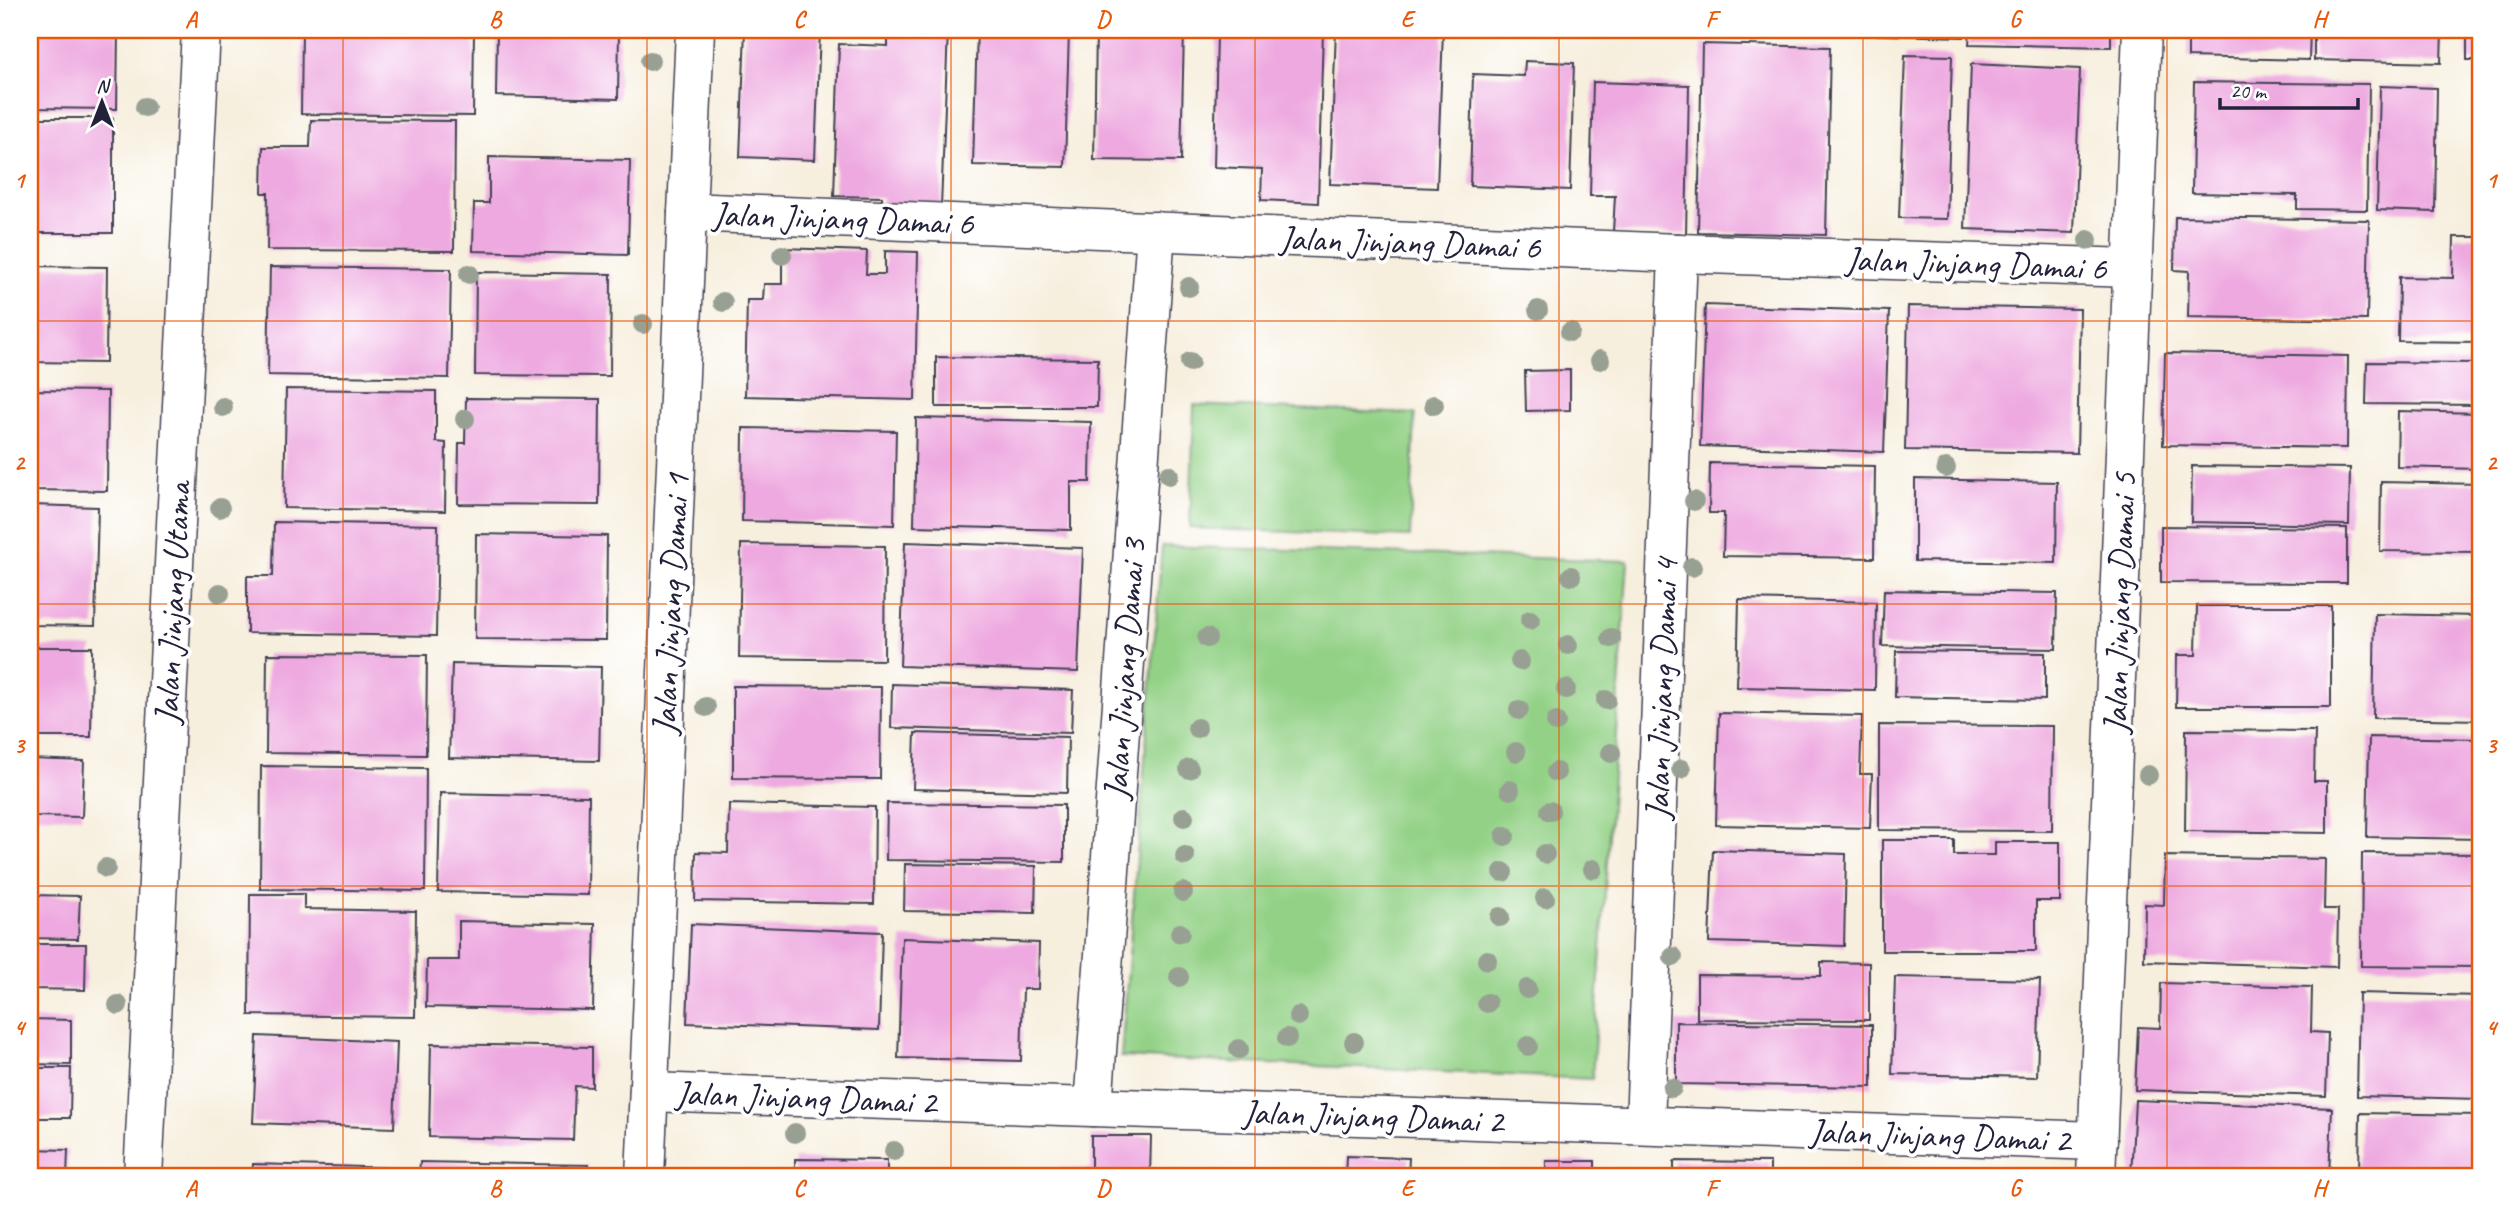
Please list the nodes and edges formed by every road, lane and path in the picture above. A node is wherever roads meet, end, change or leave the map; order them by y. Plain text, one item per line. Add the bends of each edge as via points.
1 (201, 30) edge
2 (695, 30) edge
3 (2142, 30) edge
4 (687, 212) junction
5 (1156, 231) junction
6 (1678, 253) junction
7 (2132, 268) junction
8 (649, 1092) junction
9 (1093, 1107) junction
10 (1645, 1125) junction
11 (2097, 1159) edge
12 (143, 1177) edge
13 (645, 1177) edge

1 - 12 street, Jalan Jinjang Utama
2 - 4 street, Jalan Jinjang Damai 1
3 - 7 street, Jalan Jinjang Damai 5
4 - 5 street, Jalan Jinjang Damai 6
4 - 8 street, Jalan Jinjang Damai 1
5 - 6 street, Jalan Jinjang Damai 6
5 - 9 street, Jalan Jinjang Damai 3
6 - 7 street, Jalan Jinjang Damai 6
6 - 10 street, Jalan Jinjang Damai 4
7 - 11 street, Jalan Jinjang Damai 5
8 - 9 street, Jalan Jinjang Damai 2
8 - 13 street, Jalan Jinjang Damai 1
9 - 10 street, Jalan Jinjang Damai 2
10 - 11 street, Jalan Jinjang Damai 2

